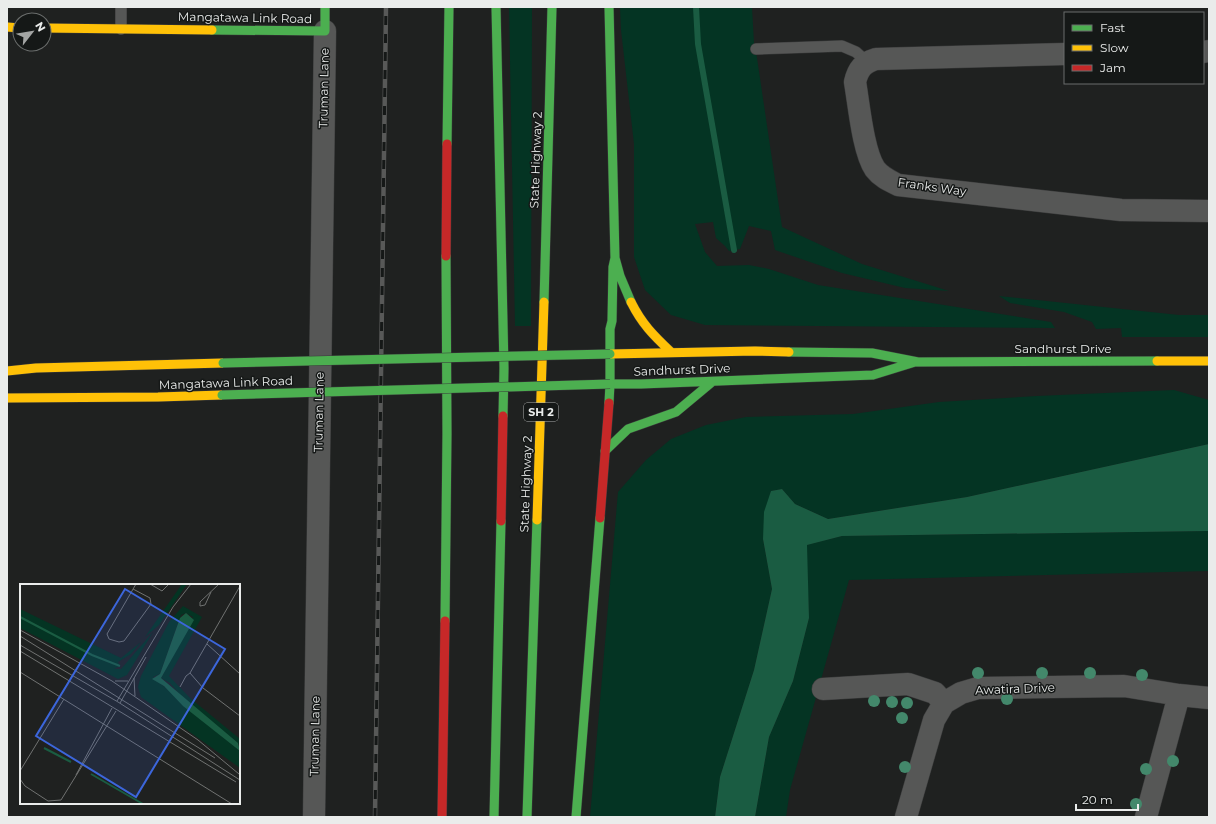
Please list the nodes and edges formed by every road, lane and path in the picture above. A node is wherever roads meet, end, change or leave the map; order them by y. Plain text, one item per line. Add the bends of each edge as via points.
1 (121, 7) edge
2 (325, 7) edge
3 (449, 7) edge
4 (496, 7) edge
5 (552, 7) edge
6 (609, 7) edge
7 (52, 28) edge
8 (121, 29) junction
9 (325, 31) junction
10 (756, 49) dead end
11 (1064, 54) edge
12 (867, 62) junction
13 (1209, 211) edge
14 (615, 258) junction
15 (671, 352) junction
16 (610, 354) junction
17 (446, 359) junction
18 (1209, 361) edge
19 (918, 362) junction
20 (7, 371) edge
21 (712, 382) junction
22 (610, 384) junction
23 (446, 389) junction
24 (7, 398) edge
25 (605, 451) junction
26 (823, 689) dead end
27 (1179, 695) junction
28 (1209, 698) edge
29 (944, 703) junction
30 (314, 817) edge
31 (442, 817) edge
32 (494, 817) edge
33 (527, 817) edge
34 (576, 817) edge
35 (906, 817) edge
36 (1146, 817) edge

1 - 8 lane
2 - 9 main road, Truman Lane
3 - 17 main road
4 - 32 main road, State Highway 2 via 504,368
5 - 33 main road, State Highway 2 / SH 2
6 - 14 main road
7 - 8 main road, Mangatawa Link Road
8 - 9 main road, Mangatawa Link Road
9 - 30 street, Truman Lane
10 - 12 lane via 842,46 856,52
11 - 12 street via 883,58
12 - 13 street, Franks Way via 857,73 855,82 870,159 882,176 898,185 1121,210
14 - 15 main road via 625,291 639,316 648,331
14 - 16 main road
15 - 16 main road, Sandhurst Drive
15 - 19 main road, Sandhurst Drive via 755,350 872,353
16 - 17 main road, Sandhurst Drive, bridge
16 - 22 main road
17 - 20 main road, Mangatawa Link Road, bridge via 36,368
17 - 23 main road
18 - 19 main road, Sandhurst Drive
19 - 21 main road, Sandhurst Drive via 873,375
21 - 22 main road, Sandhurst Drive
21 - 25 main road via 676,412 628,429
22 - 23 main road, Sandhurst Drive, bridge
22 - 25 main road
23 - 24 main road, Mangatawa Link Road, bridge via 158,397
23 - 31 main road
25 - 34 main road
26 - 29 street via 908,684 936,693
27 - 28 street, Awatira Drive
27 - 29 street, Awatira Drive via 1124,686 978,688
27 - 36 street
29 - 35 street via 934,720

